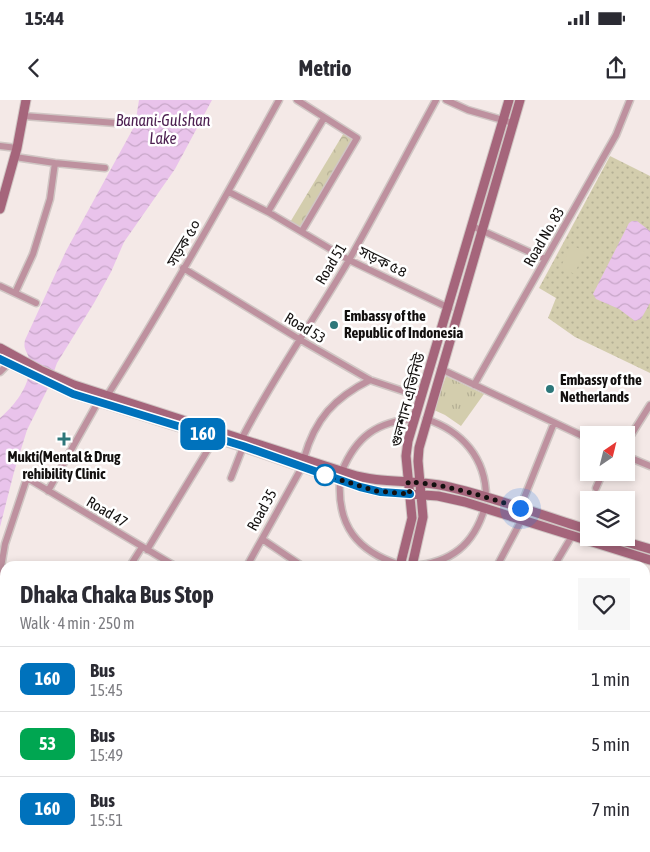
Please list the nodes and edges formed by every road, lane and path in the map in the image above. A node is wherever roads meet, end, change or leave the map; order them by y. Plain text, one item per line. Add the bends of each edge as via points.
1 (26, 100) edge
2 (279, 100) edge
3 (297, 100) edge
4 (436, 100) edge
5 (446, 100) edge
6 (510, 100) edge
7 (520, 100) edge
8 (630, 100) edge
9 (24, 116) junction
10 (324, 118) junction
11 (504, 120) junction
12 (513, 123) junction
13 (129, 124) dead end
14 (0, 146) edge
15 (16, 152) junction
16 (55, 163) junction
17 (105, 168) dead end
18 (229, 192) junction
19 (0, 209) edge
20 (268, 212) junction
21 (472, 226) junction
22 (482, 229) junction
23 (302, 231) junction
24 (545, 259) junction
25 (349, 260) junction
26 (183, 268) junction
27 (0, 286) edge
28 (15, 293) junction
29 (36, 303) dead end
30 (449, 308) junction
31 (299, 339) junction
32 (0, 348) edge
33 (6, 359) edge
34 (441, 369) junction
35 (0, 372) edge
36 (370, 380) junction
37 (57, 382) junction
38 (474, 385) junction
39 (102, 397) junction
40 (420, 397) junction
41 (650, 405) edge
42 (415, 419) junction
43 (426, 419) junction
44 (554, 423) junction
45 (635, 429) edge
46 (580, 435) edge
47 (214, 438) junction
48 (242, 442) junction
49 (635, 460) edge
50 (303, 463) junction
51 (650, 466) edge
52 (341, 476) junction
53 (231, 478) dead end
54 (599, 481) edge
55 (408, 482) junction
56 (420, 482) junction
57 (596, 488) dead end
58 (48, 491) junction
59 (410, 494) junction
60 (422, 495) junction
61 (486, 497) junction
62 (485, 508) junction
63 (520, 508) junction
64 (522, 520) junction
65 (580, 527) edge
66 (572, 536) junction
67 (262, 539) junction
68 (635, 545) edge
69 (145, 548) junction
70 (650, 549) edge
71 (650, 560) edge
72 (2, 561) edge
73 (134, 561) edge
74 (167, 561) edge
75 (249, 561) edge
76 (295, 561) edge
77 (387, 561) edge
78 (401, 561) edge
79 (413, 561) edge
80 (439, 561) edge
81 (500, 561) edge
82 (557, 561) edge
83 (0, 573) edge
84 (0, 586) edge

1 - 9 main road
2 - 18 street, সড়ক ৫০
3 - 10 street
4 - 25 street, Road 51
5 - 11 street
6 - 11 main road, গুলশান এভিনিউ
7 - 12 main road, গুলশান এভিনিউ
8 - 24 street, Road No. 83 via 616,136
9 - 13 street
9 - 15 main road
10 - 20 street
10 - 23 street via 357,138
11 - 12 street
11 - 21 main road, গুলশান এভিনিউ
12 - 22 main road, গুলশান এভিনিউ
14 - 15 street
15 - 16 street
15 - 19 main road
16 - 17 street
16 - 28 street via 50,199
18 - 20 street, সড়ক ৫৪
18 - 26 street, সড়ক ৫০
20 - 23 street, সড়ক ৫৪
21 - 22 street
21 - 30 main road, গুলশান এভিনিউ
22 - 24 street
22 - 34 main road, গুলশান এভিনিউ
23 - 25 street, সড়ক ৫৪
24 - 38 street, Road No. 83
25 - 30 street, সড়ক ৫৪
25 - 31 street, Road 51
26 - 31 street, Road 53
26 - 39 street, সড়ক ৫০ via 156,318
27 - 28 street
28 - 29 street
30 - 40 main road, গুলশান এভিনিউ
31 - 36 street, Road 53
31 - 48 street, Road 51 via 254,414
32 - 33 main road
33 - 35 street
33 - 37 main road
33 - 37 main road via 26,372
34 - 38 street
34 - 43 main road, গুলশান এভিনিউ
36 - 40 street, Road 53
36 - 50 street, Road 35 via 348,392 327,412 316,426
37 - 39 main road
38 - 44 street
39 - 47 main road
39 - 48 main road
39 - 58 street, সড়ক ৫০
40 - 42 main road, গুলশান এভিনিউ
41 - 45 street
42 - 52 street via 389,423 371,432 356,445
42 - 55 main road, গুলশান এভিনিউ via 406,456
43 - 56 main road, গুলশান এভিনিউ via 418,454
43 - 61 street via 447,427 471,448 484,476
44 - 46 street
44 - 63 street
47 - 48 main road
47 - 69 street
48 - 50 main road
48 - 53 street, Road 51
49 - 51 street
50 - 52 main road
50 - 67 street, Road 35
52 - 55 main road
52 - 59 main road via 376,491
52 - 77 street via 341,508 347,525 360,544
54 - 57 street
55 - 56 main road
55 - 59 main road, গুলশান এভিনিউ
56 - 60 main road, গুলশান এভিনিউ
56 - 61 main road
58 - 69 street, Road 47
58 - 72 street, Road 47 via 27,478
59 - 60 main road
59 - 78 main road, গুলশান এভিনিউ via 412,518
60 - 62 main road via 445,497
60 - 79 main road, গুলশান এভিনিউ via 423,517
61 - 63 main road
62 - 64 main road
62 - 80 street via 466,543
63 - 65 main road
64 - 66 main road
64 - 81 street
66 - 71 main road
66 - 82 street
67 - 75 street, Road 35
67 - 76 street
68 - 70 main road
69 - 73 street
69 - 74 street, Road 47
83 - 84 street

